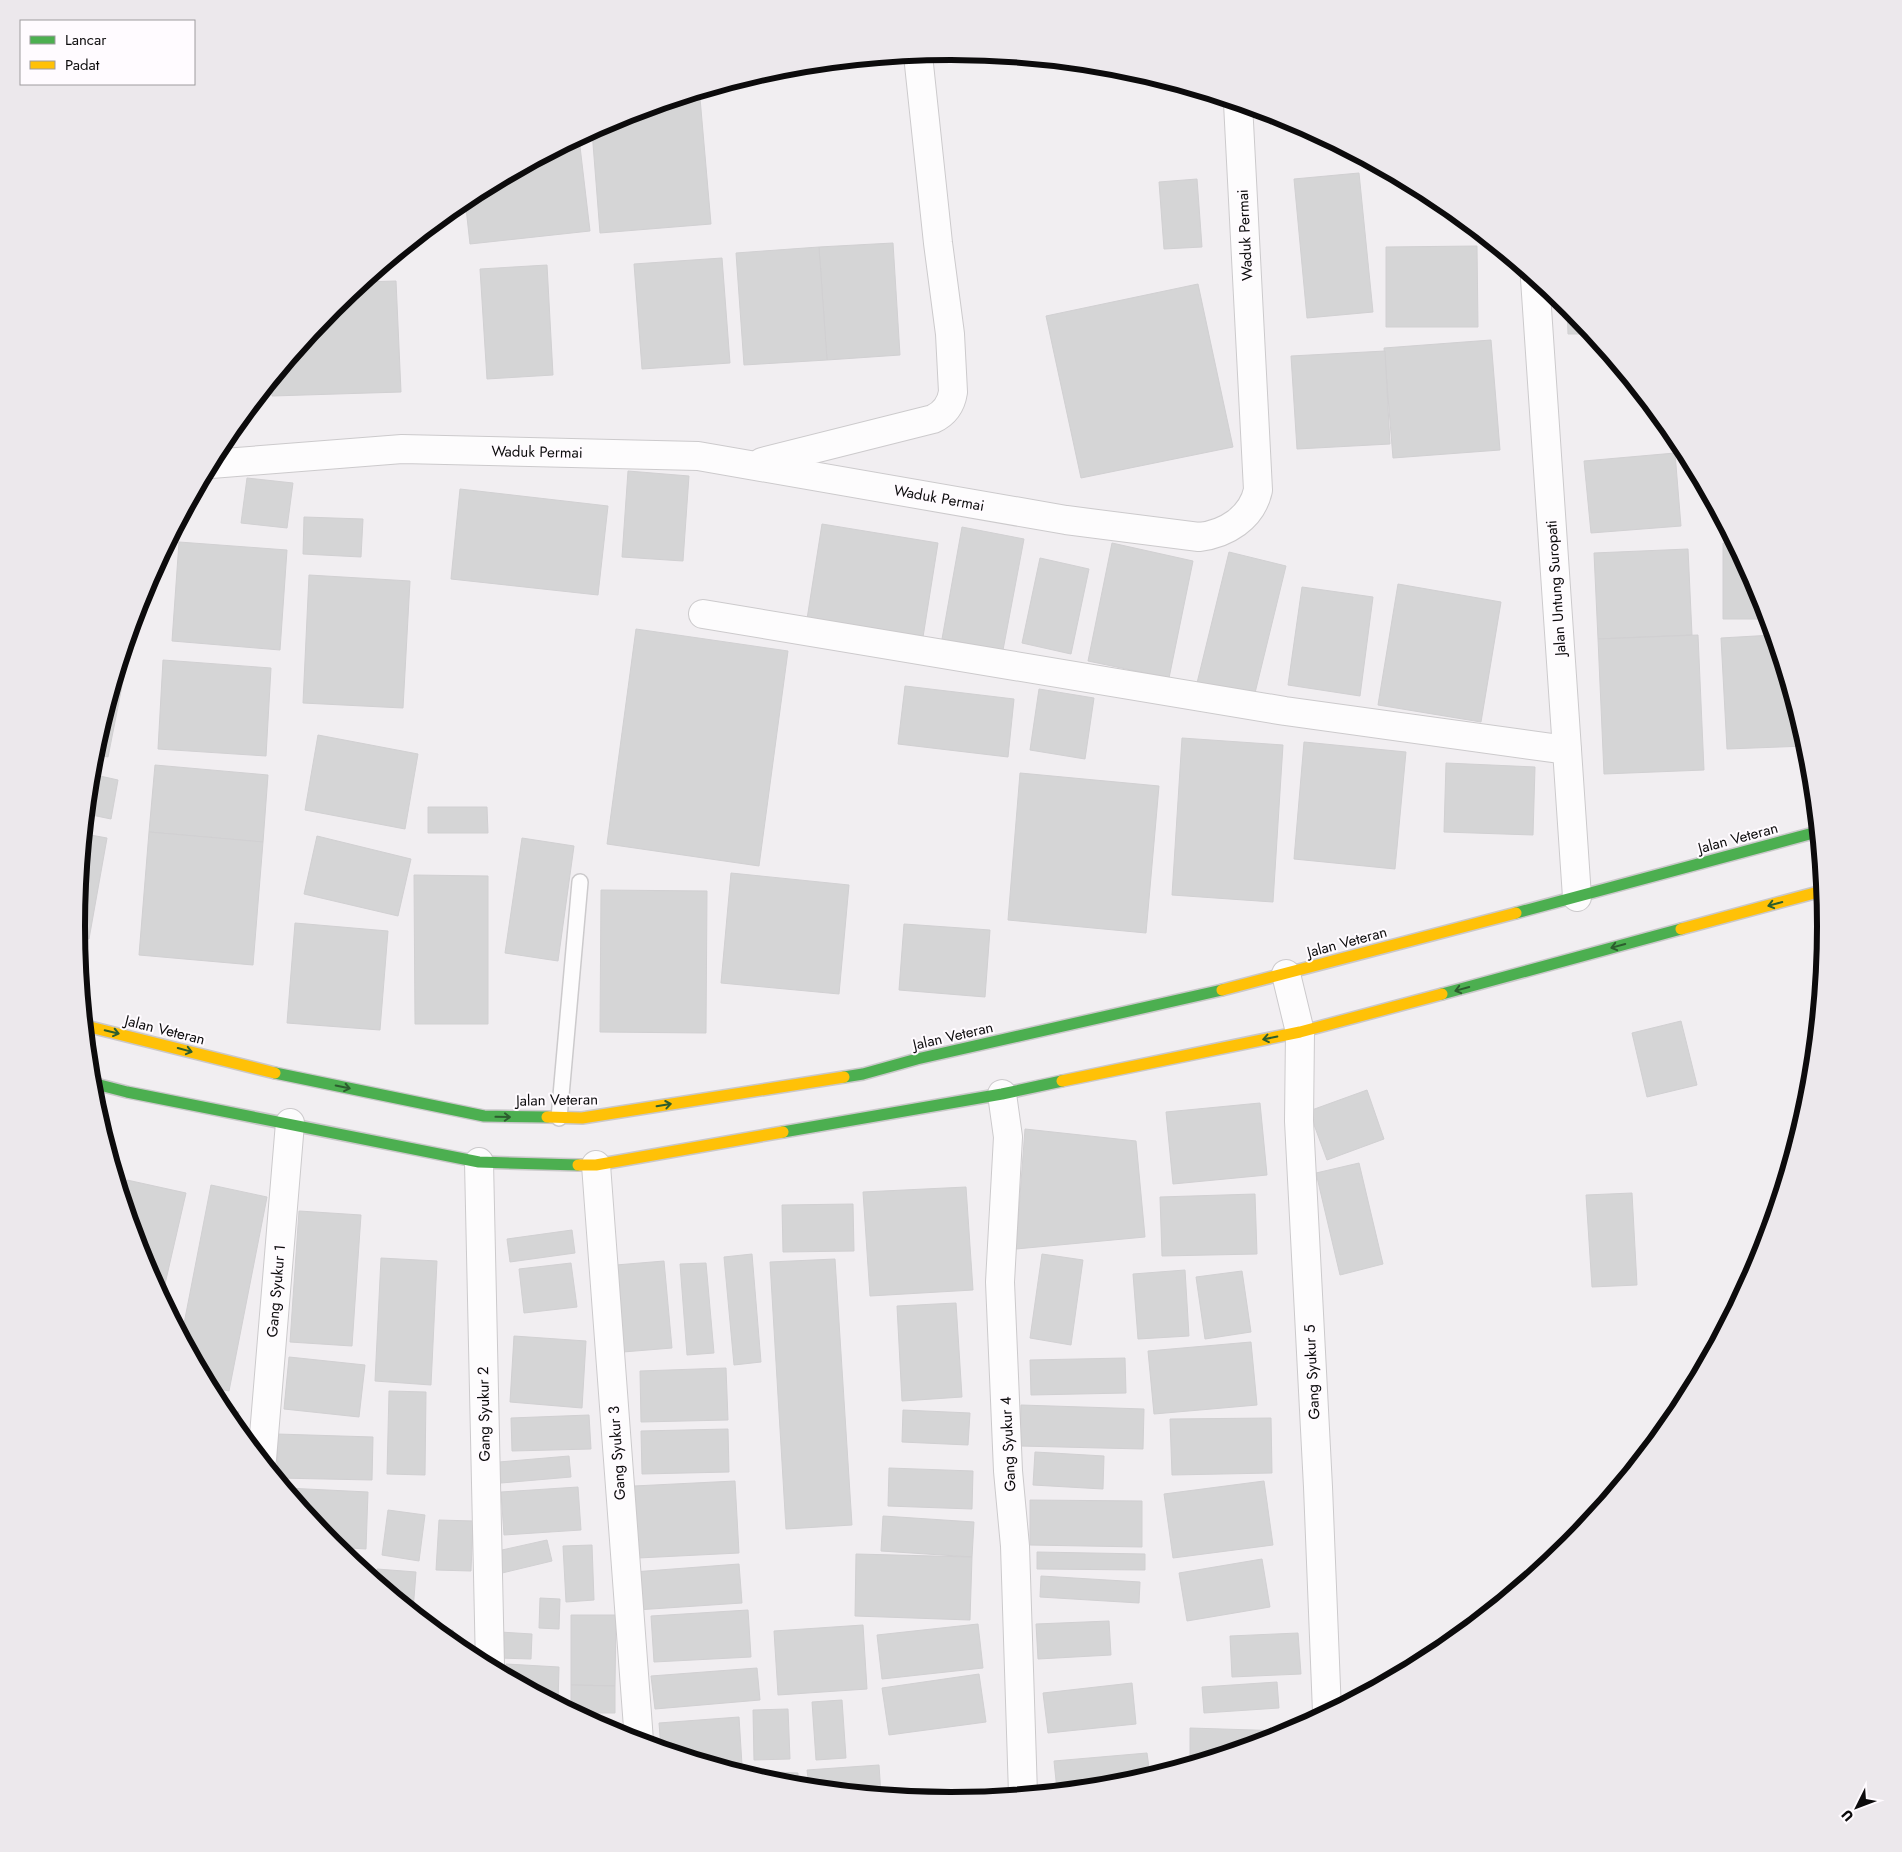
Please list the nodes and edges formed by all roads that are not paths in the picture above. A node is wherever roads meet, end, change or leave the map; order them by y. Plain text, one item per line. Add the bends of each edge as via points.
1 (919, 61) edge
2 (1238, 110) edge
3 (1535, 287) edge
4 (220, 463) edge
5 (750, 465) junction
6 (703, 614) dead end
7 (1567, 750) junction
8 (1812, 833) edge
9 (580, 882) dead end
10 (1816, 893) edge
11 (1577, 897) junction
12 (1286, 974) junction
13 (91, 1027) edge
14 (1300, 1032) junction
15 (100, 1085) edge
16 (1002, 1094) junction
17 (559, 1118) junction
18 (290, 1123) junction
19 (479, 1162) junction
20 (596, 1165) junction
21 (263, 1451) edge
22 (490, 1658) edge
23 (1327, 1706) edge
24 (638, 1733) edge
25 (1023, 1789) edge

1 - 5 street via 950,334 952,400 932,420
2 - 5 street, Waduk Permai via 1258,490 1252,508 1233,526 1214,535 1199,537 1094,524
3 - 7 street, Jalan Untung Suropati
4 - 5 street, Waduk Permai via 402,449 698,456
6 - 7 street via 1285,711
7 - 11 street, Jalan Untung Suropati
8 - 11 highway, Jalan Veteran
9 - 17 lane
10 -> 14 highway
11 - 12 highway, Jalan Veteran
12 - 14 street, Gang Syukur 5
17 -> 12 highway, Jalan Veteran via 582,1118 863,1074
13 -> 17 highway, Jalan Veteran via 270,1072 484,1116
14 -> 16 highway
14 - 23 street, Gang Syukur 5 via 1299,1122
15 - 18 highway
16 - 20 highway
16 - 25 street, Gang Syukur 4 via 1008,1138 1000,1282 1008,1471 1015,1546
18 - 19 highway
18 - 21 street, Gang Syukur 1
19 - 20 highway
19 - 22 street, Gang Syukur 2
20 - 24 street, Gang Syukur 3

